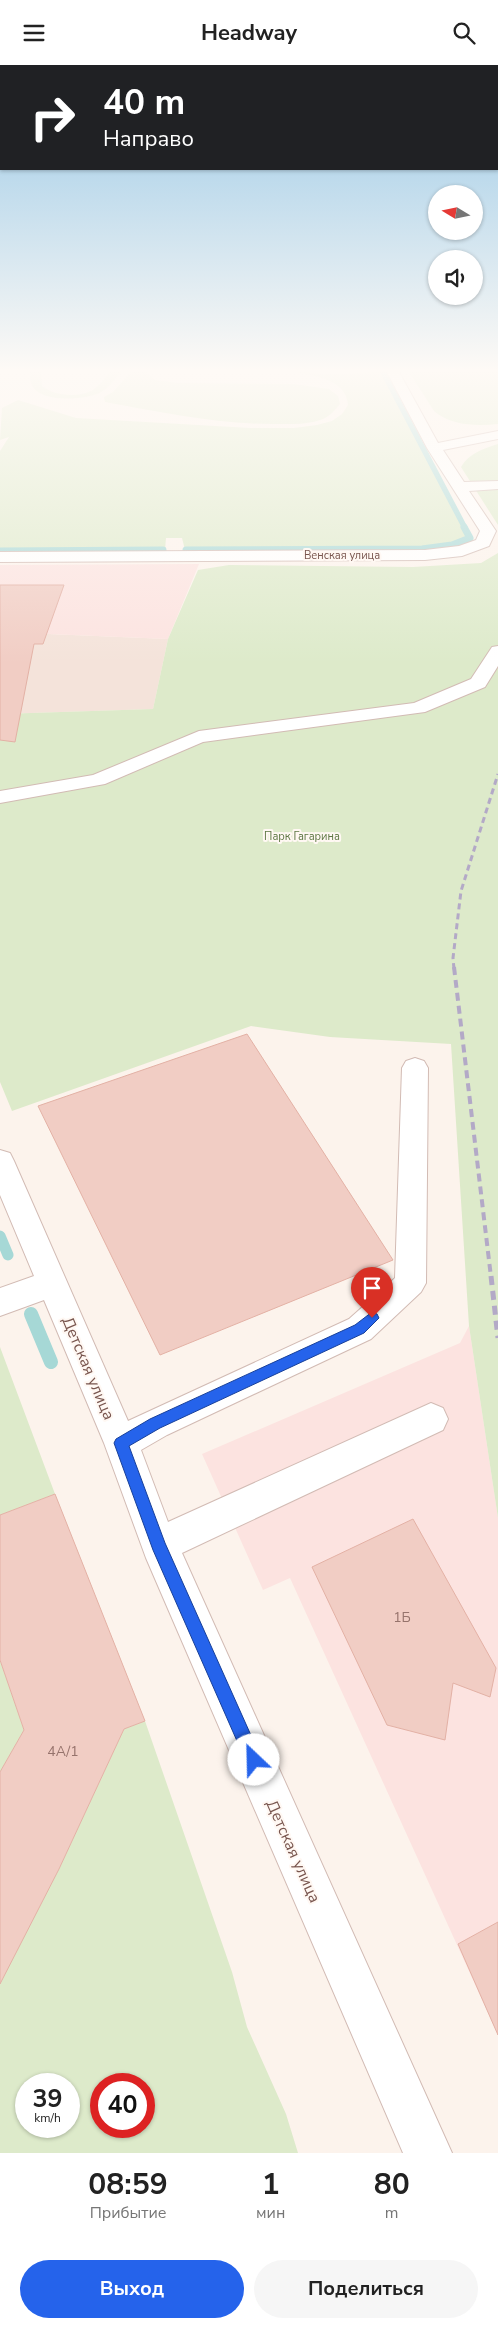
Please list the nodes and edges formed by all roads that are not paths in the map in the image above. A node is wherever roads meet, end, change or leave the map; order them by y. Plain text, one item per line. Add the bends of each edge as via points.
1 (448, 469) edge
2 (498, 485) edge
3 (460, 487) junction
4 (0, 557) edge
5 (498, 651) edge
6 (0, 797) edge
7 (414, 1068) dead end
8 (0, 1161) edge
9 (52, 1283) junction
10 (0, 1302) edge
11 (431, 1419) dead end
12 (121, 1443) junction
13 (159, 1545) junction
14 (428, 2153) edge

1 - 3 street, Венская улица
2 - 3 street
3 - 4 street, Венская улица via 488,531 483,543 462,551 425,555 177,549
5 - 6 street via 478,683 418,708 199,737 98,780
7 - 12 street via 410,1283 360,1329 155,1424
8 - 9 street, Детская улица
9 - 10 street
9 - 12 street, Детская улица
11 - 13 street
12 - 13 street, Детская улица
13 - 14 street, Детская улица

